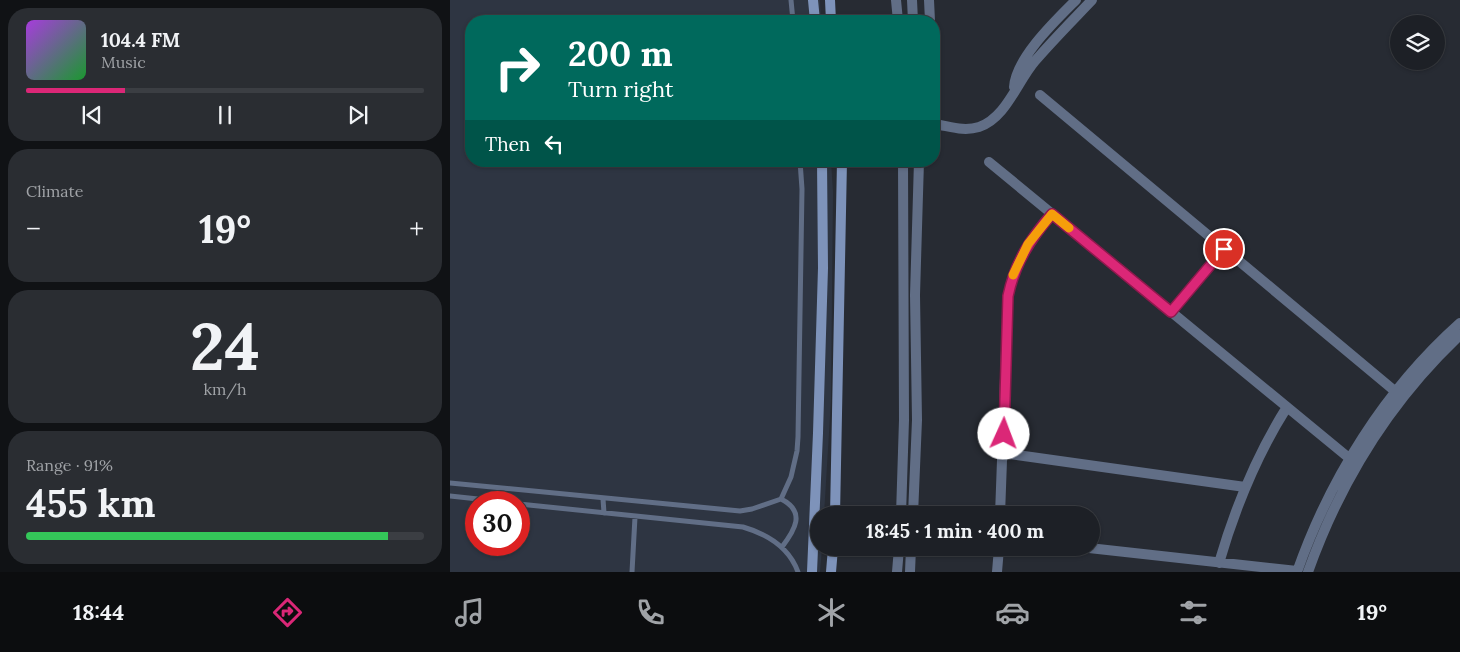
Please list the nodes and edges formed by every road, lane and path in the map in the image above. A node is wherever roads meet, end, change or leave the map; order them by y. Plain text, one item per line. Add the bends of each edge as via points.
1 (791, 0) edge
2 (813, 0) edge
3 (830, 0) edge
4 (896, 0) edge
5 (912, 0) edge
6 (929, 0) edge
7 (1076, 0) edge
8 (1092, 0) edge
9 (792, 15) edge
10 (814, 15) edge
11 (831, 15) edge
12 (897, 15) edge
13 (913, 15) edge
14 (930, 15) edge
15 (1014, 90) junction
16 (1040, 95) dead end
17 (940, 125) edge
18 (989, 162) dead end
19 (800, 167) edge
20 (822, 167) edge
21 (842, 167) edge
22 (903, 167) edge
23 (919, 167) edge
24 (1052, 214) junction
25 (1224, 249) junction
26 (1171, 312) junction
27 (1460, 323) edge
28 (1460, 335) edge
29 (1396, 392) junction
30 (1286, 407) junction
31 (1004, 453) junction
32 (1349, 458) junction
33 (450, 483) edge
34 (1245, 487) junction
35 (450, 496) edge
36 (465, 498) edge
37 (603, 499) junction
38 (781, 499) junction
39 (530, 505) edge
40 (835, 506) edge
41 (901, 506) edge
42 (913, 506) edge
43 (1001, 506) edge
44 (604, 513) junction
45 (635, 517) junction
46 (782, 547) junction
47 (1100, 549) edge
48 (832, 556) edge
49 (898, 556) edge
50 (911, 556) edge
51 (999, 556) edge
52 (1219, 563) junction
53 (632, 572) edge
54 (798, 572) edge
55 (812, 572) edge
56 (831, 572) edge
57 (897, 572) edge
58 (910, 572) edge
59 (998, 572) edge
60 (1301, 572) edge

1 - 9 lane
2 - 10 street
3 - 11 street
4 - 12 street
5 - 13 street
6 - 14 street
7 - 15 street via 1026,57 1017,72
8 - 15 street via 1040,56
15 - 17 street via 998,115 989,122 960,129
16 - 25 street
18 - 24 street
19 - 38 lane via 797,451 791,478
20 - 55 street via 823,268
21 - 40 street
22 - 41 street
23 - 42 street
24 - 26 street
24 - 31 street via 1028,244 1010,285
25 - 26 street
25 - 29 street
26 - 30 street
27 - 29 street via 1423,359
28 - 60 street via 1391,412 1352,471
29 - 32 street
30 - 32 street
30 - 34 street
31 - 34 street
31 - 43 street
32 - 60 street via 1318,518
33 - 37 lane
34 - 52 street
35 - 36 lane
37 - 38 lane via 740,511
37 - 44 lane
38 - 46 lane via 792,510 796,522 795,529
39 - 44 lane
44 - 45 lane
45 - 46 lane via 743,527 761,533
45 - 53 lane
46 - 54 lane
47 - 52 street
48 - 56 street
49 - 57 street
50 - 58 street
51 - 59 street
52 - 60 street

